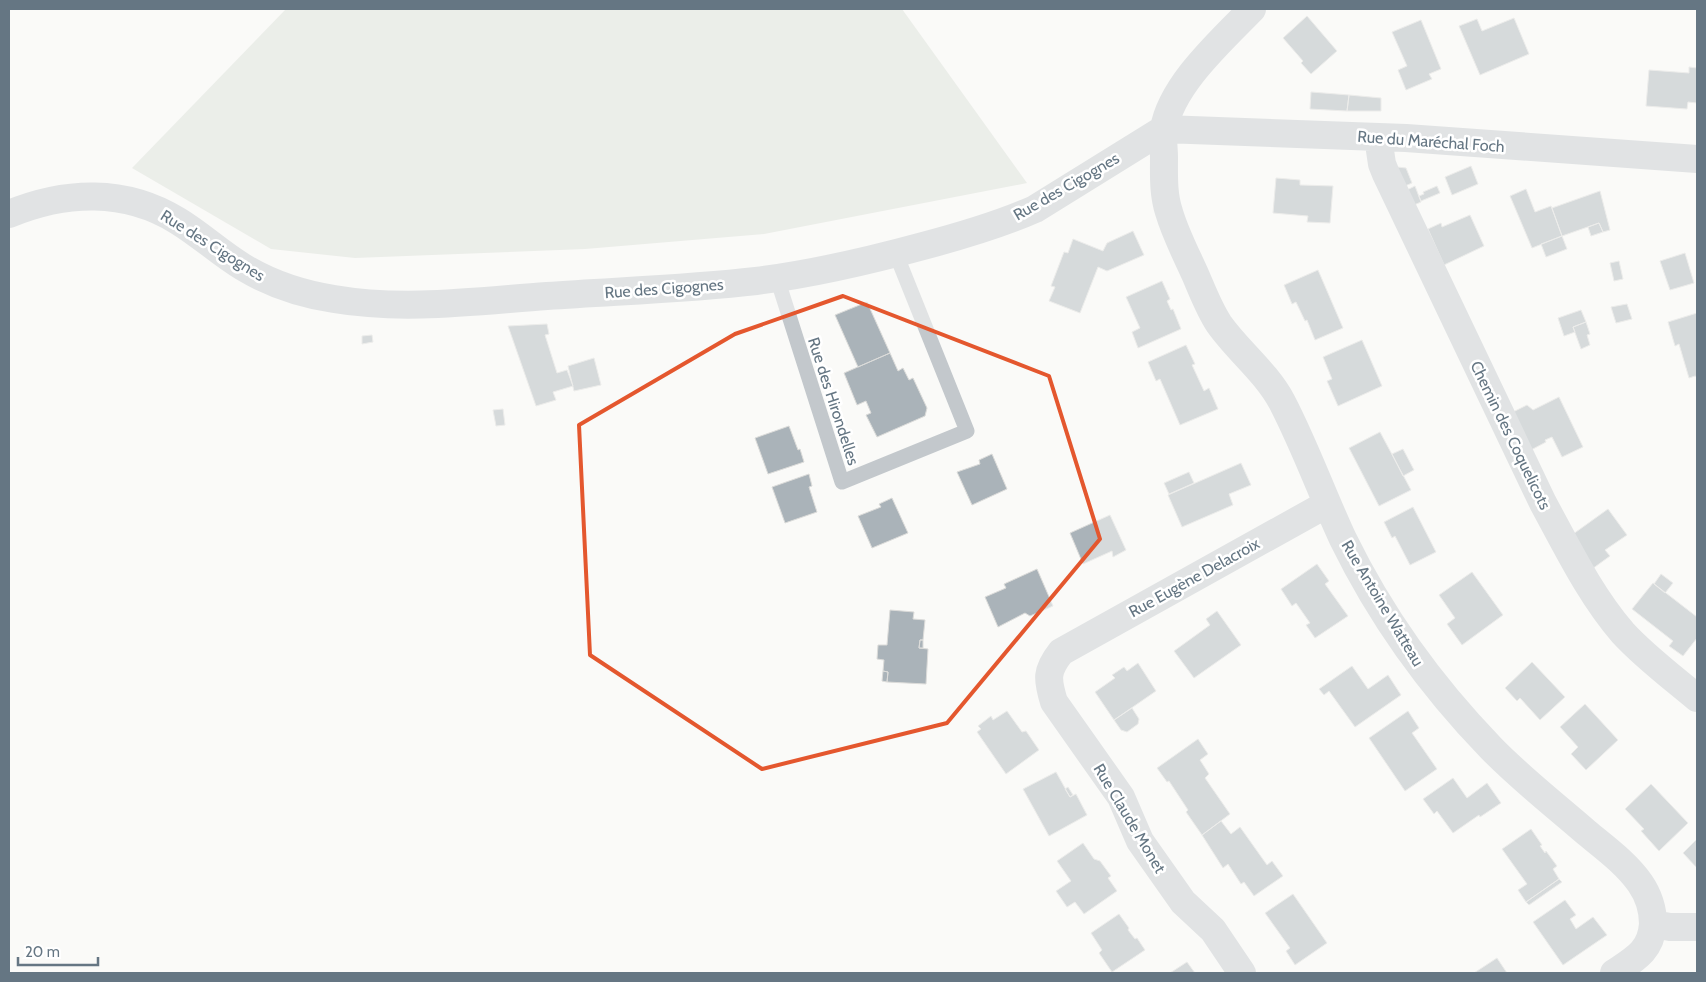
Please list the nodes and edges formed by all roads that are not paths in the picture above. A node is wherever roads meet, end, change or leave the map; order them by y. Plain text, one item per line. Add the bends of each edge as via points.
1 (1252, 9) edge
2 (1164, 129) junction
3 (1378, 137) junction
4 (1697, 159) edge
5 (9, 214) edge
6 (896, 254) junction
7 (776, 278) junction
8 (1327, 504) junction
9 (1062, 652) joint
10 (1697, 698) edge
11 (1654, 924) junction
12 (1697, 928) edge
13 (1242, 973) edge
14 (1614, 973) edge

1 - 2 street via 1180,89
2 - 3 street, Rue du Maréchal Foch
2 - 6 street, Rue des Cigognes via 1016,218
2 - 8 street, Rue Antoine Watteau via 1164,186 1172,221 1217,321 1277,393
3 - 4 street, Rue du Maréchal Foch
3 - 10 street, Chemin des Coquelicots via 1386,174 1543,503 1566,544 1603,608 1624,634
5 - 7 street, Rue des Cigognes via 58,200 124,198 180,222 229,258 267,280 313,296 358,302 432,304
6 - 7 street, Rue des Cigognes
6 - 7 lane, Rue des Hirondelles via 967,431 842,482
8 - 9 street, Rue Eugène Delacroix
8 - 11 street, Rue Antoine Watteau via 1368,585 1435,685 1491,748 1639,880 1650,900
9 - 13 street, Rue Claude Monet via 1049,670 1054,702 1121,798 1140,841 1183,902 1213,930
11 - 12 street
11 - 14 street via 1646,948

